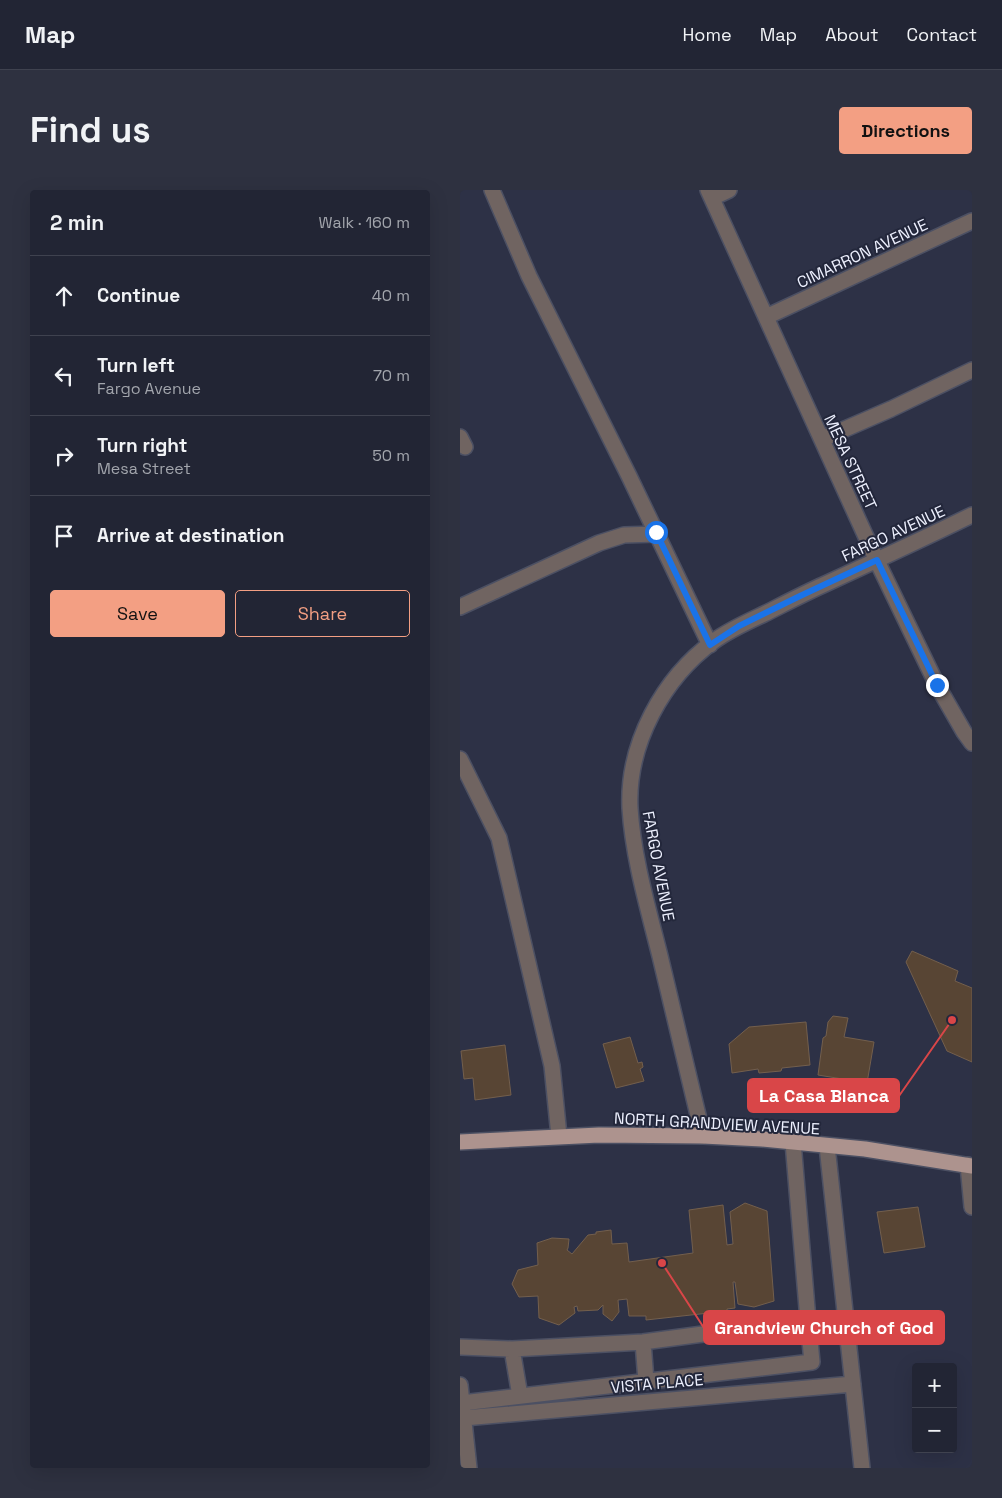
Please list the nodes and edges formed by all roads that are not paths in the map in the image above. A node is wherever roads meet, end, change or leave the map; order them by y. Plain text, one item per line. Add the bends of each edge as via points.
1 (492, 190) edge
2 (729, 190) edge
3 (710, 194) edge
4 (972, 221) edge
5 (766, 317) junction
6 (972, 370) edge
7 (822, 439) junction
8 (972, 515) edge
9 (657, 534) junction
10 (877, 560) junction
11 (460, 607) edge
12 (710, 645) junction
13 (972, 743) edge
14 (460, 760) edge
15 (559, 1136) junction
16 (703, 1136) junction
17 (460, 1142) edge
18 (793, 1142) junction
19 (827, 1146) junction
20 (970, 1165) edge
21 (972, 1207) edge
22 (808, 1320) junction
23 (643, 1342) junction
24 (460, 1347) edge
25 (512, 1349) junction
26 (646, 1381) junction
27 (853, 1384) junction
28 (460, 1385) edge
29 (520, 1396) junction
30 (462, 1403) junction
31 (464, 1418) junction
32 (469, 1468) edge
33 (862, 1468) edge

1 - 9 street via 530,276
2 - 3 street
3 - 5 street, MESA STREET
4 - 5 street, CIMARRON AVENUE
5 - 7 street, MESA STREET
6 - 7 street
7 - 10 street, MESA STREET
8 - 10 street, FARGO AVENUE
9 - 11 street via 624,535 599,543
9 - 12 street
10 - 12 street, FARGO AVENUE via 739,626
10 - 13 street, MESA STREET via 937,685
12 - 16 street, FARGO AVENUE via 671,683 646,726 636,755 630,806 645,895
14 - 15 street via 499,838 552,1066
15 - 16 main road, NORTH GRANDVIEW AVENUE
15 - 17 main road, NORTH GRANDVIEW AVENUE
16 - 18 main road, NORTH GRANDVIEW AVENUE
18 - 19 main road, NORTH GRANDVIEW AVENUE
18 - 22 street
19 - 20 main road, NORTH GRANDVIEW AVENUE
19 - 27 street
20 - 21 street
22 - 23 street
22 - 26 street via 812,1362
23 - 25 street
23 - 26 street
24 - 25 street
25 - 29 street
26 - 29 street
27 - 31 street, VISTA PLACE
27 - 33 street
28 - 30 street
29 - 30 street
30 - 31 street
31 - 32 street

